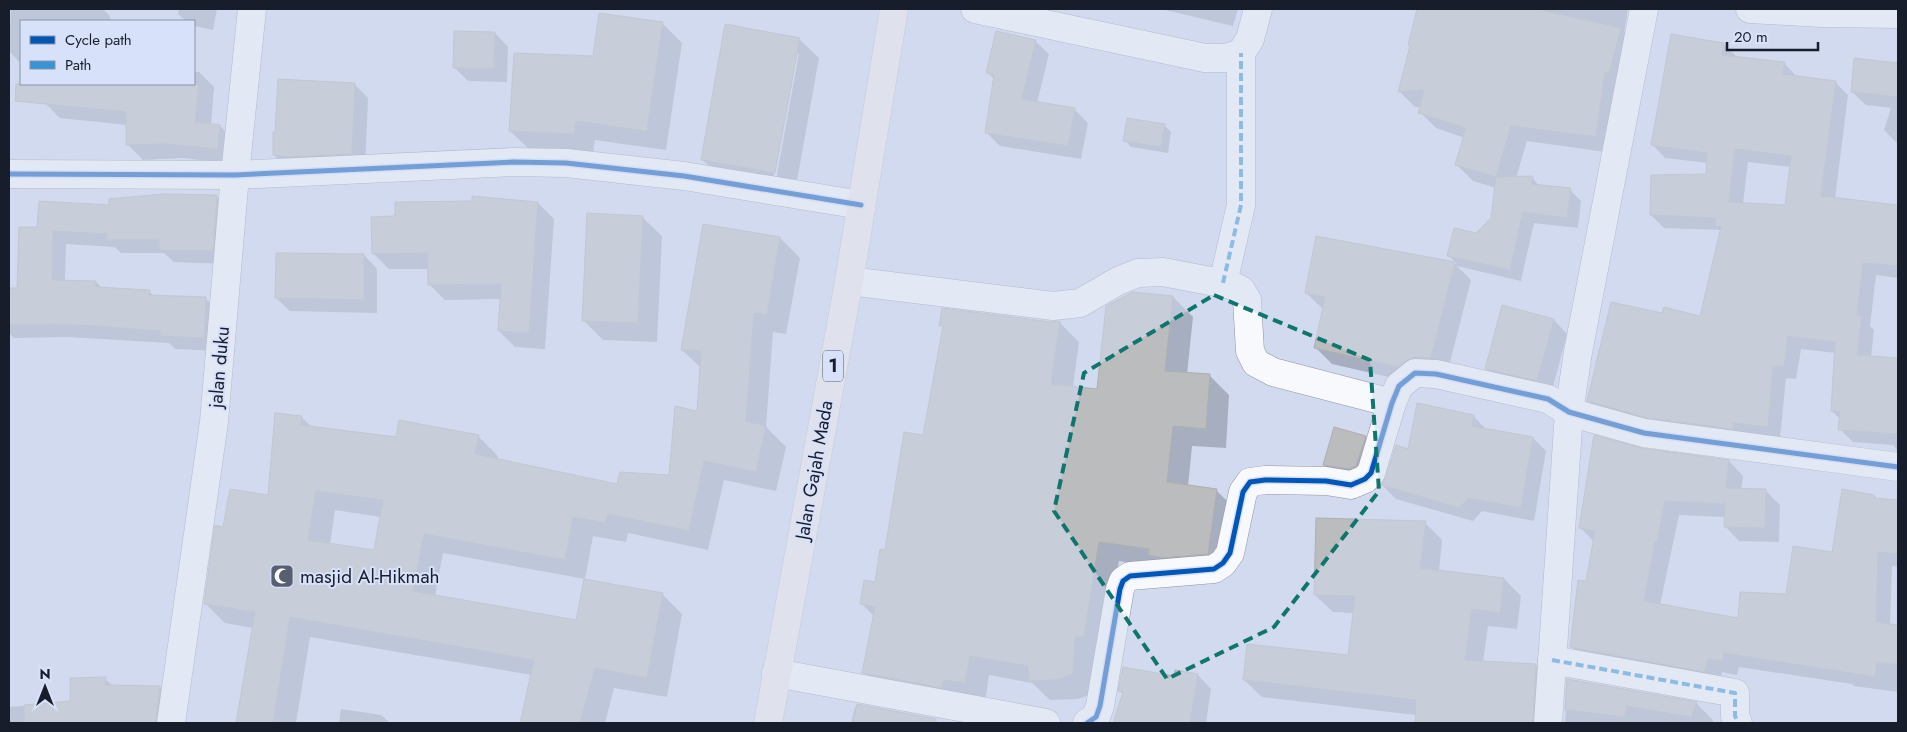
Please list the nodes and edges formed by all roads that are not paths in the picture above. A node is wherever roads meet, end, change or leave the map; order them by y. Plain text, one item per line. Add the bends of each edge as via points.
1 (252, 9) edge
2 (894, 9) edge
3 (975, 9) edge
4 (1258, 9) edge
5 (1644, 9) edge
6 (1750, 9) edge
7 (1898, 14) edge
8 (1241, 53) junction
9 (9, 174) edge
10 (235, 175) junction
11 (861, 204) junction
12 (849, 281) junction
13 (1224, 283) junction
14 (1392, 403) junction
15 (1569, 412) junction
16 (1898, 467) edge
17 (1552, 660) junction
18 (776, 673) junction
19 (171, 723) edge
20 (768, 723) edge
21 (1046, 723) edge
22 (1087, 723) edge
23 (1548, 723) edge
24 (1738, 723) edge

1 - 10 street, jalan duku
2 - 11 highway, Jalan Gajah Mada / 1
3 - 8 street via 1205,58 1226,58
4 - 8 street via 1250,38
5 - 15 street
6 - 7 street via 1822,14
8 - 13 street via 1241,204
9 - 10 street
10 - 11 street via 513,162 566,163 684,176
10 - 19 street, jalan duku via 214,422
11 - 12 highway, Jalan Gajah Mada / 1
12 - 13 street via 1053,306 1080,303 1138,273 1163,272
12 - 18 highway, Jalan Gajah Mada / 1
13 - 14 street via 1242,290 1246,300 1250,351 1256,363 1273,372
14 - 15 street via 1399,386 1415,374 1436,374 1548,399
14 - 22 street via 1371,473 1365,479 1351,485 1326,481 1250,482 1243,492 1230,554 1224,562 1214,569 1147,573 1130,576 1123,581 1100,706 1096,718
15 - 16 street via 1644,433
15 - 17 street
17 - 23 street
17 - 24 street via 1735,693
18 - 20 highway, Jalan Gajah Mada / 1
18 - 21 street

